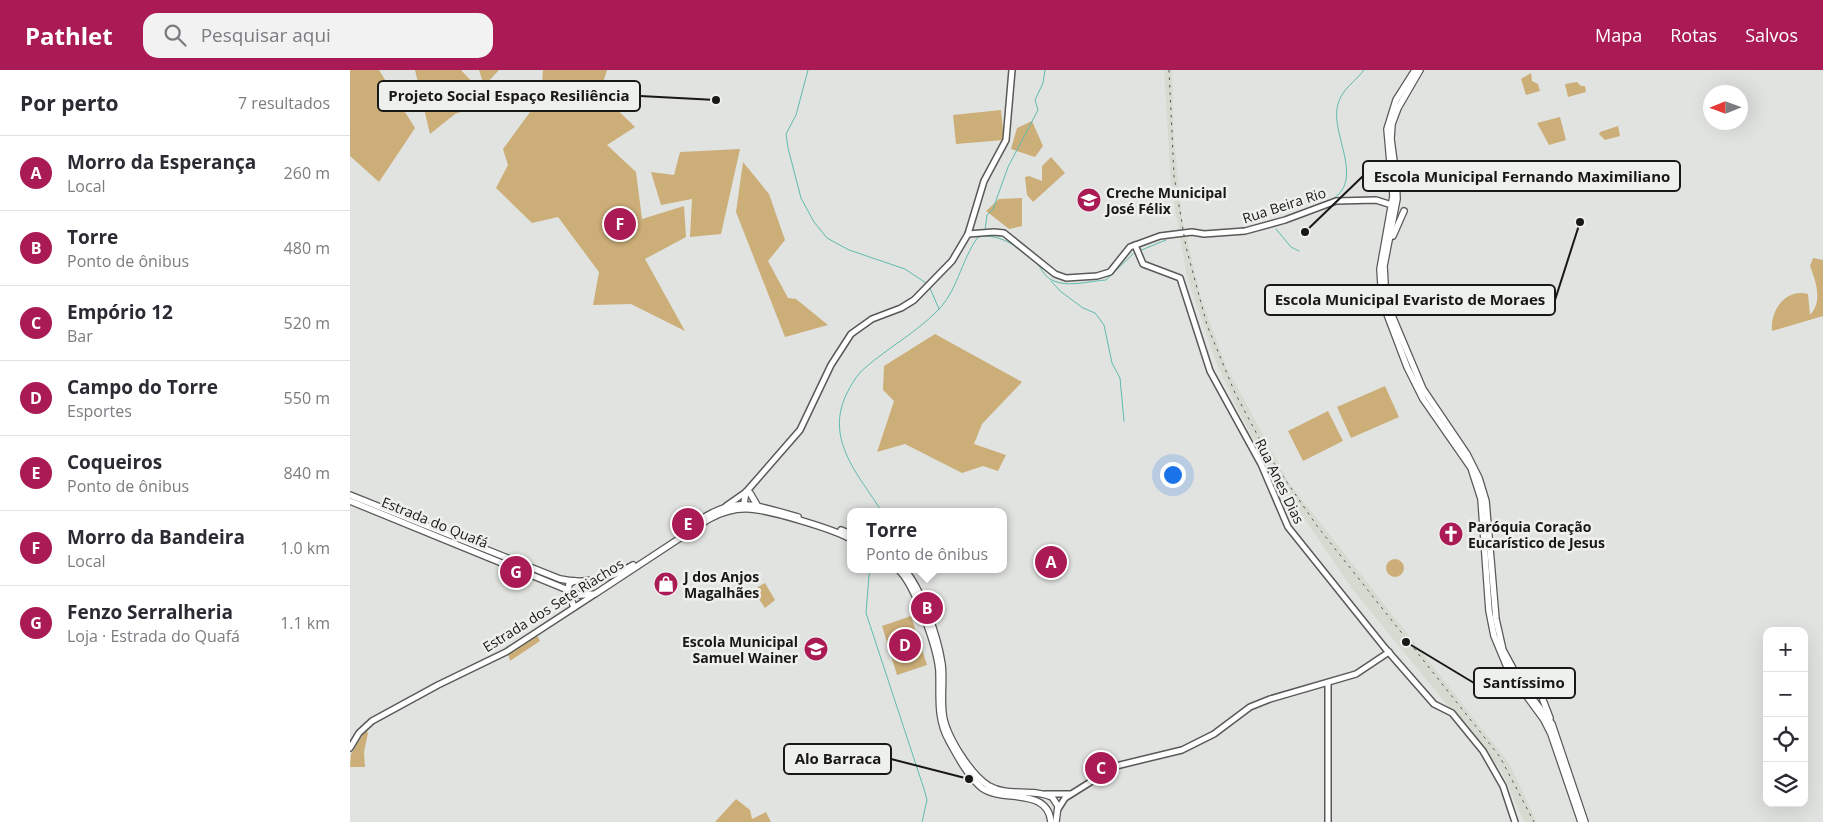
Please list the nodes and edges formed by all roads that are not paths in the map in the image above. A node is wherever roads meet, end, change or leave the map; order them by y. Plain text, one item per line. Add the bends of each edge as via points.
1 (1012, 70) edge
2 (1415, 70) edge
3 (1420, 70) edge
4 (1394, 206) junction
5 (1404, 210) dead end
6 (968, 234) junction
7 (1389, 244) junction
8 (1136, 248) junction
9 (748, 493) junction
10 (350, 495) edge
11 (350, 501) edge
12 (744, 503) junction
13 (757, 505) junction
14 (723, 508) junction
15 (738, 509) junction
16 (750, 509) junction
17 (847, 533) edge
18 (847, 537) edge
19 (901, 573) edge
20 (907, 573) edge
21 (599, 580) junction
22 (574, 581) junction
23 (568, 591) junction
24 (598, 592) junction
25 (574, 607) junction
26 (1389, 652) junction
27 (1328, 683) junction
28 (1543, 700) dead end
29 (1552, 724) junction
30 (350, 748) edge
31 (1045, 794) junction
32 (1070, 794) junction
33 (1040, 802) junction
34 (1058, 810) junction
35 (1049, 812) junction
36 (1051, 822) edge
37 (1056, 822) edge
38 (1328, 822) edge
39 (1515, 822) edge
40 (1581, 822) edge
41 (1585, 822) edge

1 - 6 street via 1008,135 984,181
2 - 4 main road via 1396,100 1386,129
3 - 4 main road via 1392,124 1396,176
4 - 7 main road
4 - 8 street, Rua Beira Rio via 1376,200 1339,200 1245,231 1175,233 1150,239
4 - 40 main road via 1380,270 1384,309 1421,395 1471,468 1477,483 1494,636 1509,672 1552,734
5 - 7 main road
6 - 8 street, Rua Beira Rio via 999,232 1012,238 1052,272 1066,278 1108,274 1127,250
6 - 9 street via 952,261 930,286 910,303 872,319 851,334 831,365 800,430
7 - 29 main road via 1384,274 1388,309 1423,389 1467,454 1483,490 1494,609 1504,650 1522,685
8 - 26 street, Rua Anes Dias via 1143,264 1180,278 1210,371 1261,464 1285,521
9 - 12 main road
9 - 13 main road
9 - 14 street
10 - 22 main road, Estrada do Quafá via 555,577
11 - 23 main road, Estrada do Quafá
12 - 13 main road
12 - 14 main road, Estrada dos Sete Riachos
12 - 15 street
12 - 16 main road
13 - 17 main road
14 - 21 main road, Estrada dos Sete Riachos via 706,515 618,574
15 - 16 main road, Estrada dos Sete Riachos
15 - 24 main road, Estrada dos Sete Riachos via 709,519
16 - 18 main road
19 - 33 main road via 911,588 934,648 939,672 940,722 955,751 983,788 999,795
20 - 31 main road via 916,587 939,652 943,675 943,714 957,746 974,773 989,786 1006,791
21 - 22 main road, Estrada dos Sete Riachos
21 - 24 main road
22 - 23 main road via 569,584
23 - 24 main road, Estrada do Quafá via 580,595
23 - 25 main road
24 - 25 street, Estrada dos Sete Riachos
25 - 30 street, Estrada dos Sete Riachos via 506,652 372,722 359,732
26 - 27 street via 1356,674
26 - 39 street, Rua Anes Dias via 1431,701 1452,713 1492,764 1504,786
27 - 32 street via 1255,705 1190,747 1124,762
27 - 38 street
28 - 29 main road
29 - 41 main road
31 - 32 street
31 - 33 main road
31 - 34 main road via 1054,798
32 - 34 street
33 - 35 main road
34 - 35 main road
34 - 37 main road
35 - 36 main road

